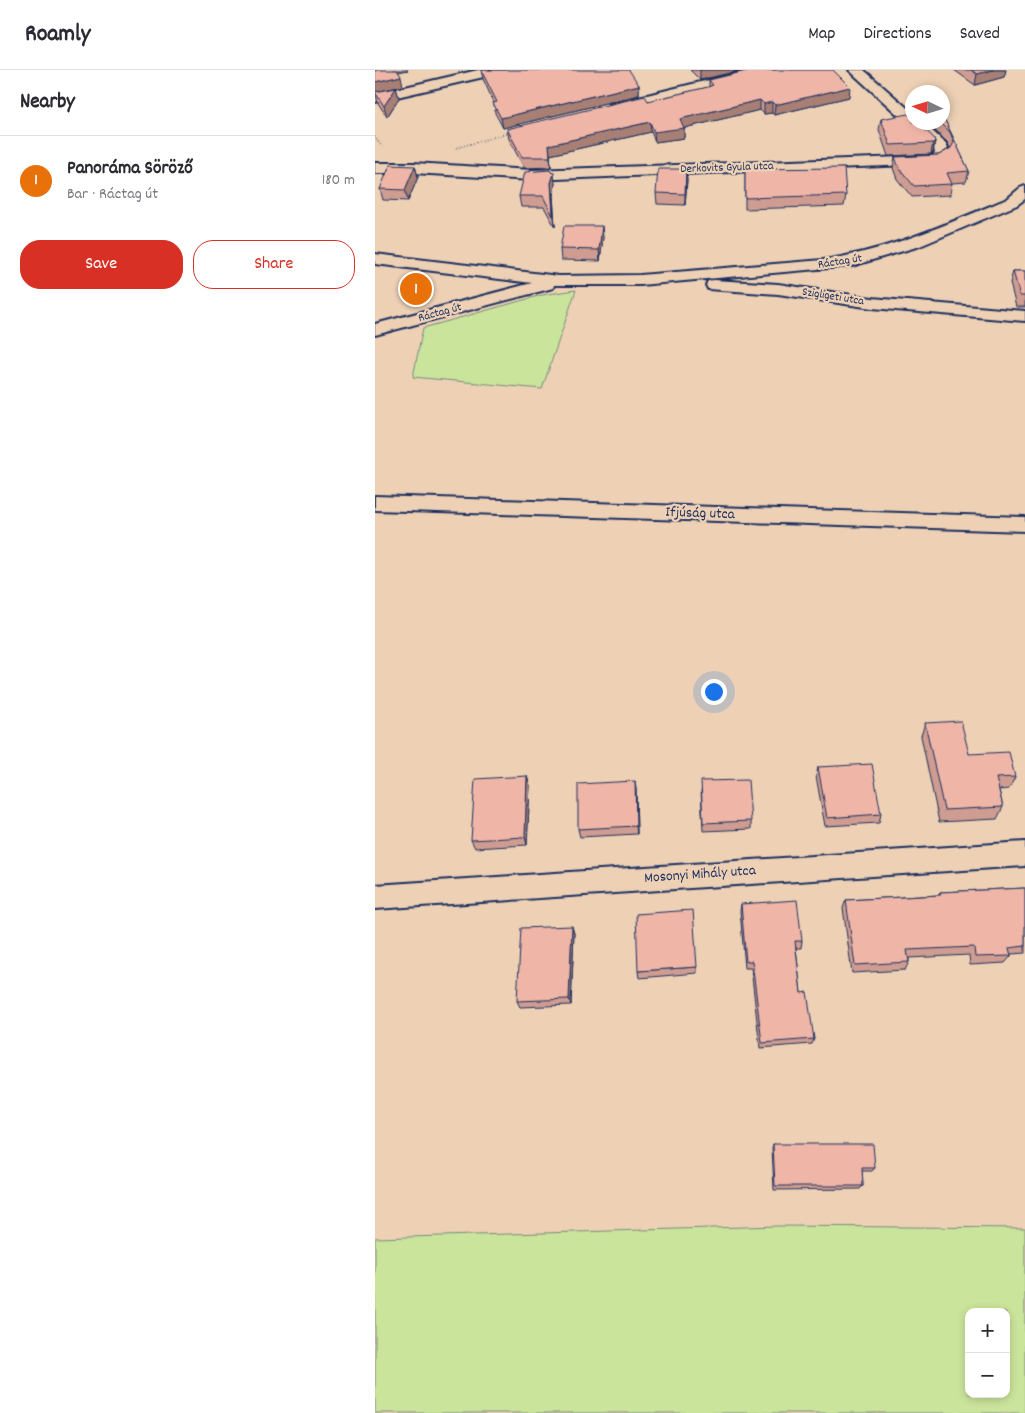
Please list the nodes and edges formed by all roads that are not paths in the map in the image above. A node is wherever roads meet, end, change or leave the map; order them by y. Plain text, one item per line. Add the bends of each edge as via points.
1 (496, 70) edge
2 (767, 70) edge
3 (857, 70) edge
4 (375, 98) edge
5 (604, 109) edge
6 (905, 115) edge
7 (922, 130) edge
8 (375, 168) edge
9 (1025, 191) edge
10 (375, 259) edge
11 (640, 280) junction
12 (559, 281) junction
13 (1025, 316) edge
14 (375, 330) edge
15 (375, 504) edge
16 (1025, 524) edge
17 (1025, 854) edge
18 (375, 897) edge

1 - 4 street
2 - 5 street
3 - 6 street, Derkovits Gyula utca
7 - 8 street, Derkovits Gyula utca via 941,147 943,154 936,160 531,175
9 - 11 street, Ráctag út via 1012,202 915,243 852,261
10 - 12 street
11 - 12 street
11 - 13 street, Szigligeti utca via 777,289 872,303
12 - 14 street, Ráctag út
15 - 16 street, Ifjúság utca
17 - 18 street, Mosonyi Mihály utca

